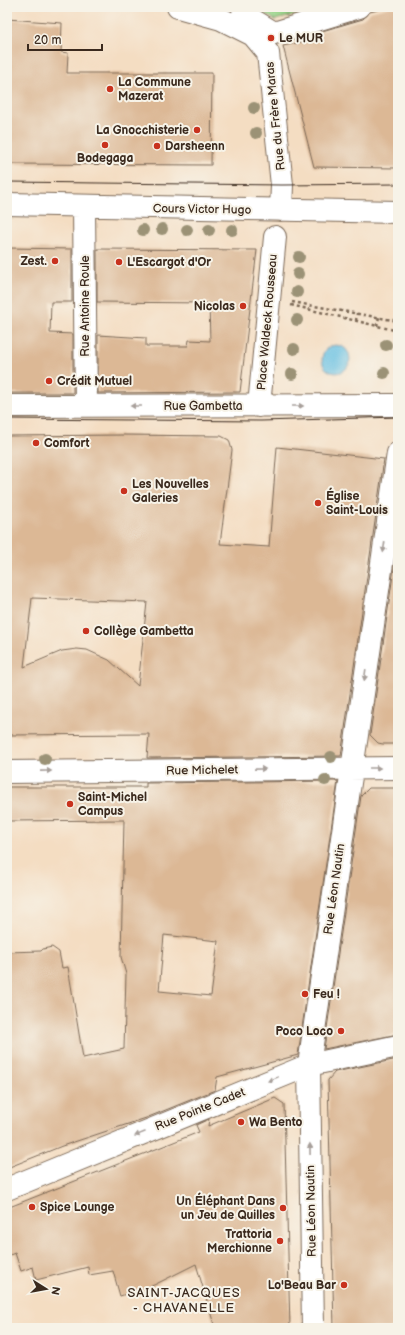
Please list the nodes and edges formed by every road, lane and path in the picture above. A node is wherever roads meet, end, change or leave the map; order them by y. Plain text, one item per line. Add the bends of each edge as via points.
1 (178, 7) edge
2 (226, 7) edge
3 (359, 7) edge
4 (7, 204) edge
5 (84, 206) junction
6 (281, 210) junction
7 (398, 212) edge
8 (275, 237) dead end
9 (269, 300) junction
10 (309, 304) junction
11 (308, 308) junction
12 (338, 310) junction
13 (357, 313) junction
14 (338, 316) junction
15 (379, 317) junction
16 (356, 321) junction
17 (398, 322) edge
18 (377, 326) junction
19 (398, 332) edge
20 (398, 405) edge
21 (7, 406) edge
22 (86, 406) junction
23 (259, 406) junction
24 (398, 453) edge
25 (351, 768) junction
26 (398, 768) edge
27 (7, 772) edge
28 (398, 1046) edge
29 (309, 1065) junction
30 (7, 1188) edge
31 (313, 1328) edge

1 - 6 street, Rue du Frère Maras via 221,19 253,35 268,53 282,177
2 - 3 street via 240,12 274,32
4 - 5 street, Cours Victor Hugo
5 - 6 street, Cours Victor Hugo
5 - 22 street, Rue Antoine Roule
6 - 7 street, Cours Victor Hugo
8 - 9 street, Place Waldeck Rousseau
9 - 10 path
9 - 11 path
9 - 23 street, Place Waldeck Rousseau
10 - 11 path
10 - 12 path
11 - 14 path
12 - 13 path
12 - 14 path
13 - 15 path
13 - 16 path
14 - 16 path
15 - 17 path
15 - 18 path
16 - 18 path
18 - 19 path
23 -> 20 street, Rue Gambetta
21 - 22 street, Rue Gambetta
23 -> 22 street, Rue Gambetta
24 -> 25 street, Rue Léon Nautin
25 -> 26 street, Rue Michelet
27 -> 25 street, Rue Michelet
25 - 29 street, Rue Léon Nautin
28 - 29 street, Rue Pointe Cadet
29 -> 30 street, Rue Pointe Cadet
31 -> 29 street, Rue Léon Nautin

